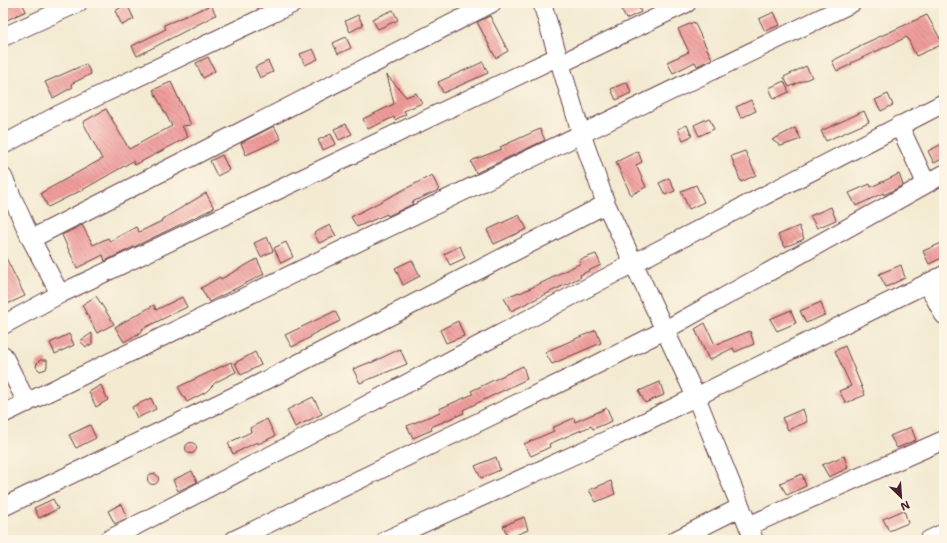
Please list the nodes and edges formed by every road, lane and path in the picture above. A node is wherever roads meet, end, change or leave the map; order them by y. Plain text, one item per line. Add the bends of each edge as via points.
1 (78, 3) edge
2 (294, 3) edge
3 (492, 3) edge
4 (687, 3) edge
5 (852, 3) edge
6 (543, 4) edge
7 (3, 37) edge
8 (559, 60) junction
9 (944, 103) edge
10 (899, 125) junction
11 (581, 133) junction
12 (3, 145) edge
13 (944, 174) edge
14 (3, 177) edge
15 (926, 183) junction
16 (606, 204) junction
17 (32, 239) junction
18 (632, 264) junction
19 (944, 275) edge
20 (927, 283) junction
21 (60, 294) junction
22 (944, 315) edge
23 (3, 325) edge
24 (665, 330) junction
25 (3, 355) edge
26 (696, 397) junction
27 (27, 403) junction
28 (3, 414) edge
29 (944, 440) edge
30 (3, 506) edge
31 (741, 507) junction
32 (751, 533) edge
33 (944, 533) edge
34 (108, 540) edge
35 (234, 540) edge
36 (386, 540) edge
37 (676, 540) edge
38 (929, 540) edge

1 - 7 street
2 - 12 street via 58,115
3 - 17 street
4 - 8 street
5 - 11 street
6 - 8 street
8 - 11 street
8 - 21 street
9 - 10 street
10 - 15 street
10 - 18 street
11 - 16 street
11 - 27 street
13 - 15 street
14 - 17 street
15 - 24 street
16 - 18 street
16 - 30 street via 253,387
17 - 21 street
18 - 24 street
18 - 34 street
19 - 20 street
20 - 22 street
20 - 26 street
21 - 23 street
24 - 26 street
24 - 35 street via 572,378
25 - 27 street
26 - 31 street
26 - 36 street
27 - 28 street
29 - 32 street
31 - 32 street
31 - 37 street
33 - 38 street

